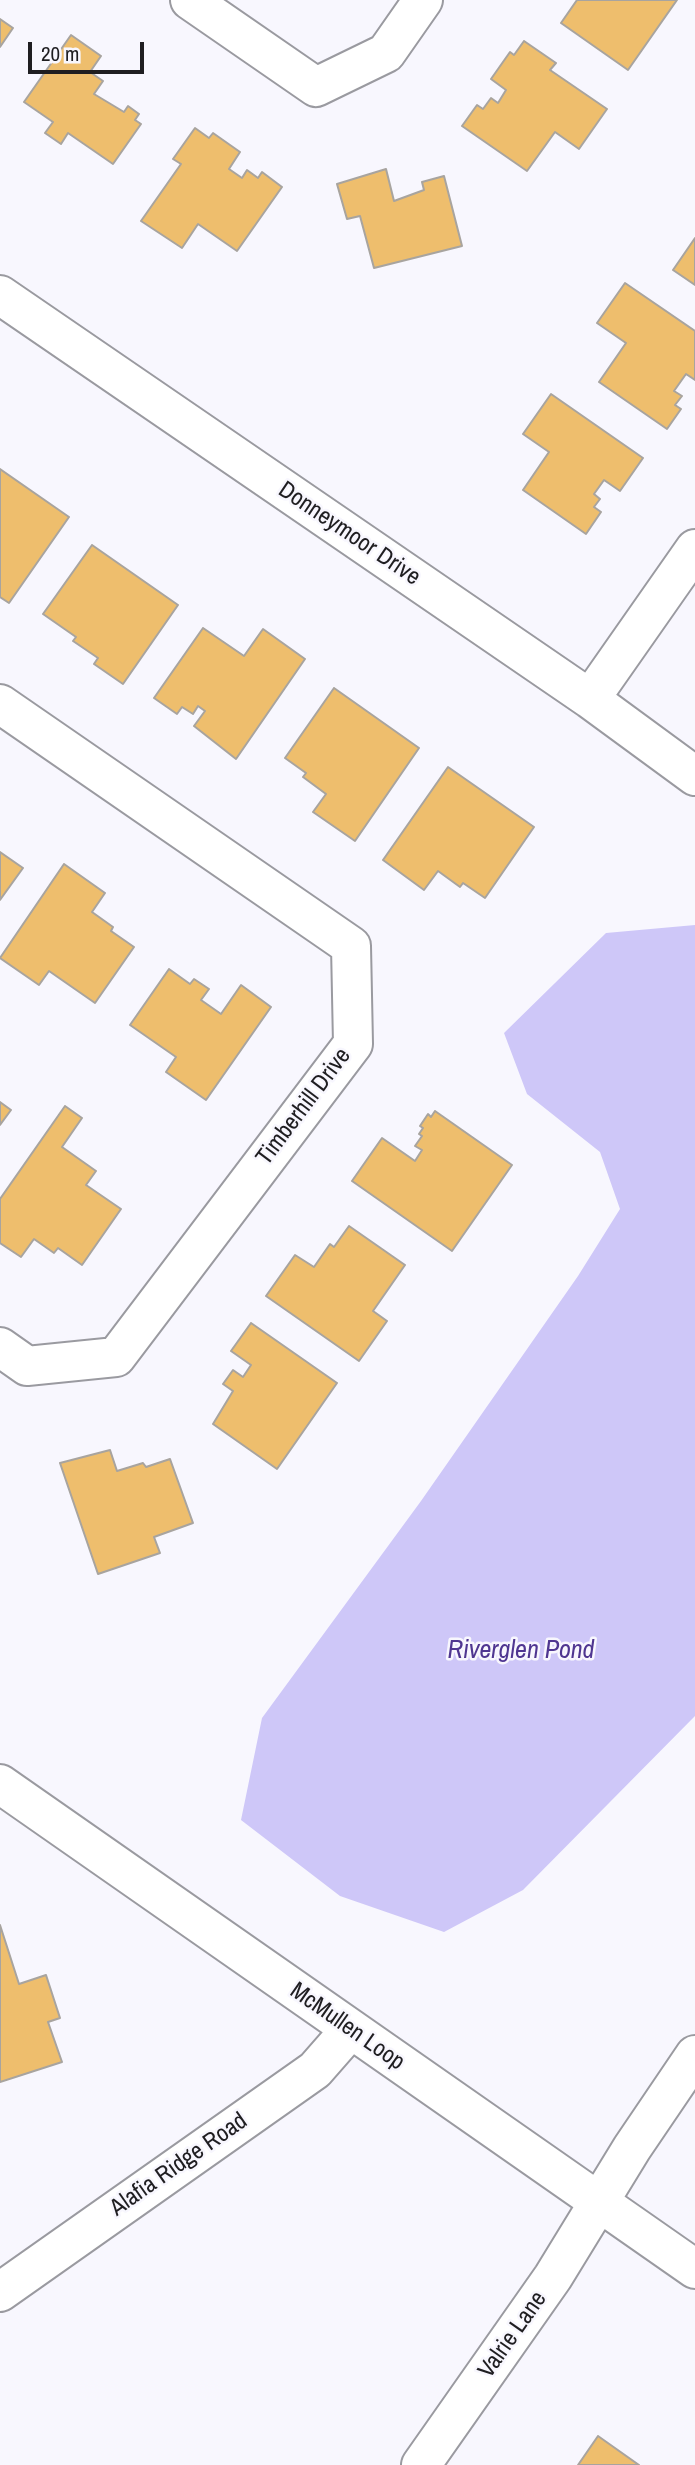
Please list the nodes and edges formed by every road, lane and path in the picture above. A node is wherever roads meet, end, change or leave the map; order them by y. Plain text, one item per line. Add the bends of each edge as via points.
1 (190, 0) edge
2 (423, 0) edge
3 (0, 295) edge
4 (695, 549) edge
5 (590, 699) junction
6 (0, 704) edge
7 (695, 776) edge
8 (0, 1347) edge
9 (0, 1783) edge
10 (350, 2029) junction
11 (695, 2055) edge
12 (600, 2202) junction
13 (695, 2269) edge
14 (0, 2292) edge
15 (421, 2465) edge

1 - 2 street via 316,87 386,52
3 - 5 street, Donneymoor Drive
4 - 5 street
5 - 7 street, Donneymoor Drive
6 - 8 street, Timberhill Drive via 352,947 353,1044 116,1357 27,1366
9 - 10 street, McMullen Loop
10 - 12 street, McMullen Loop
10 - 14 street, Alafia Ridge Road via 315,2070
11 - 12 street, Valrie Lane
12 - 13 street, McMullen Loop
12 - 15 street, Valrie Lane

